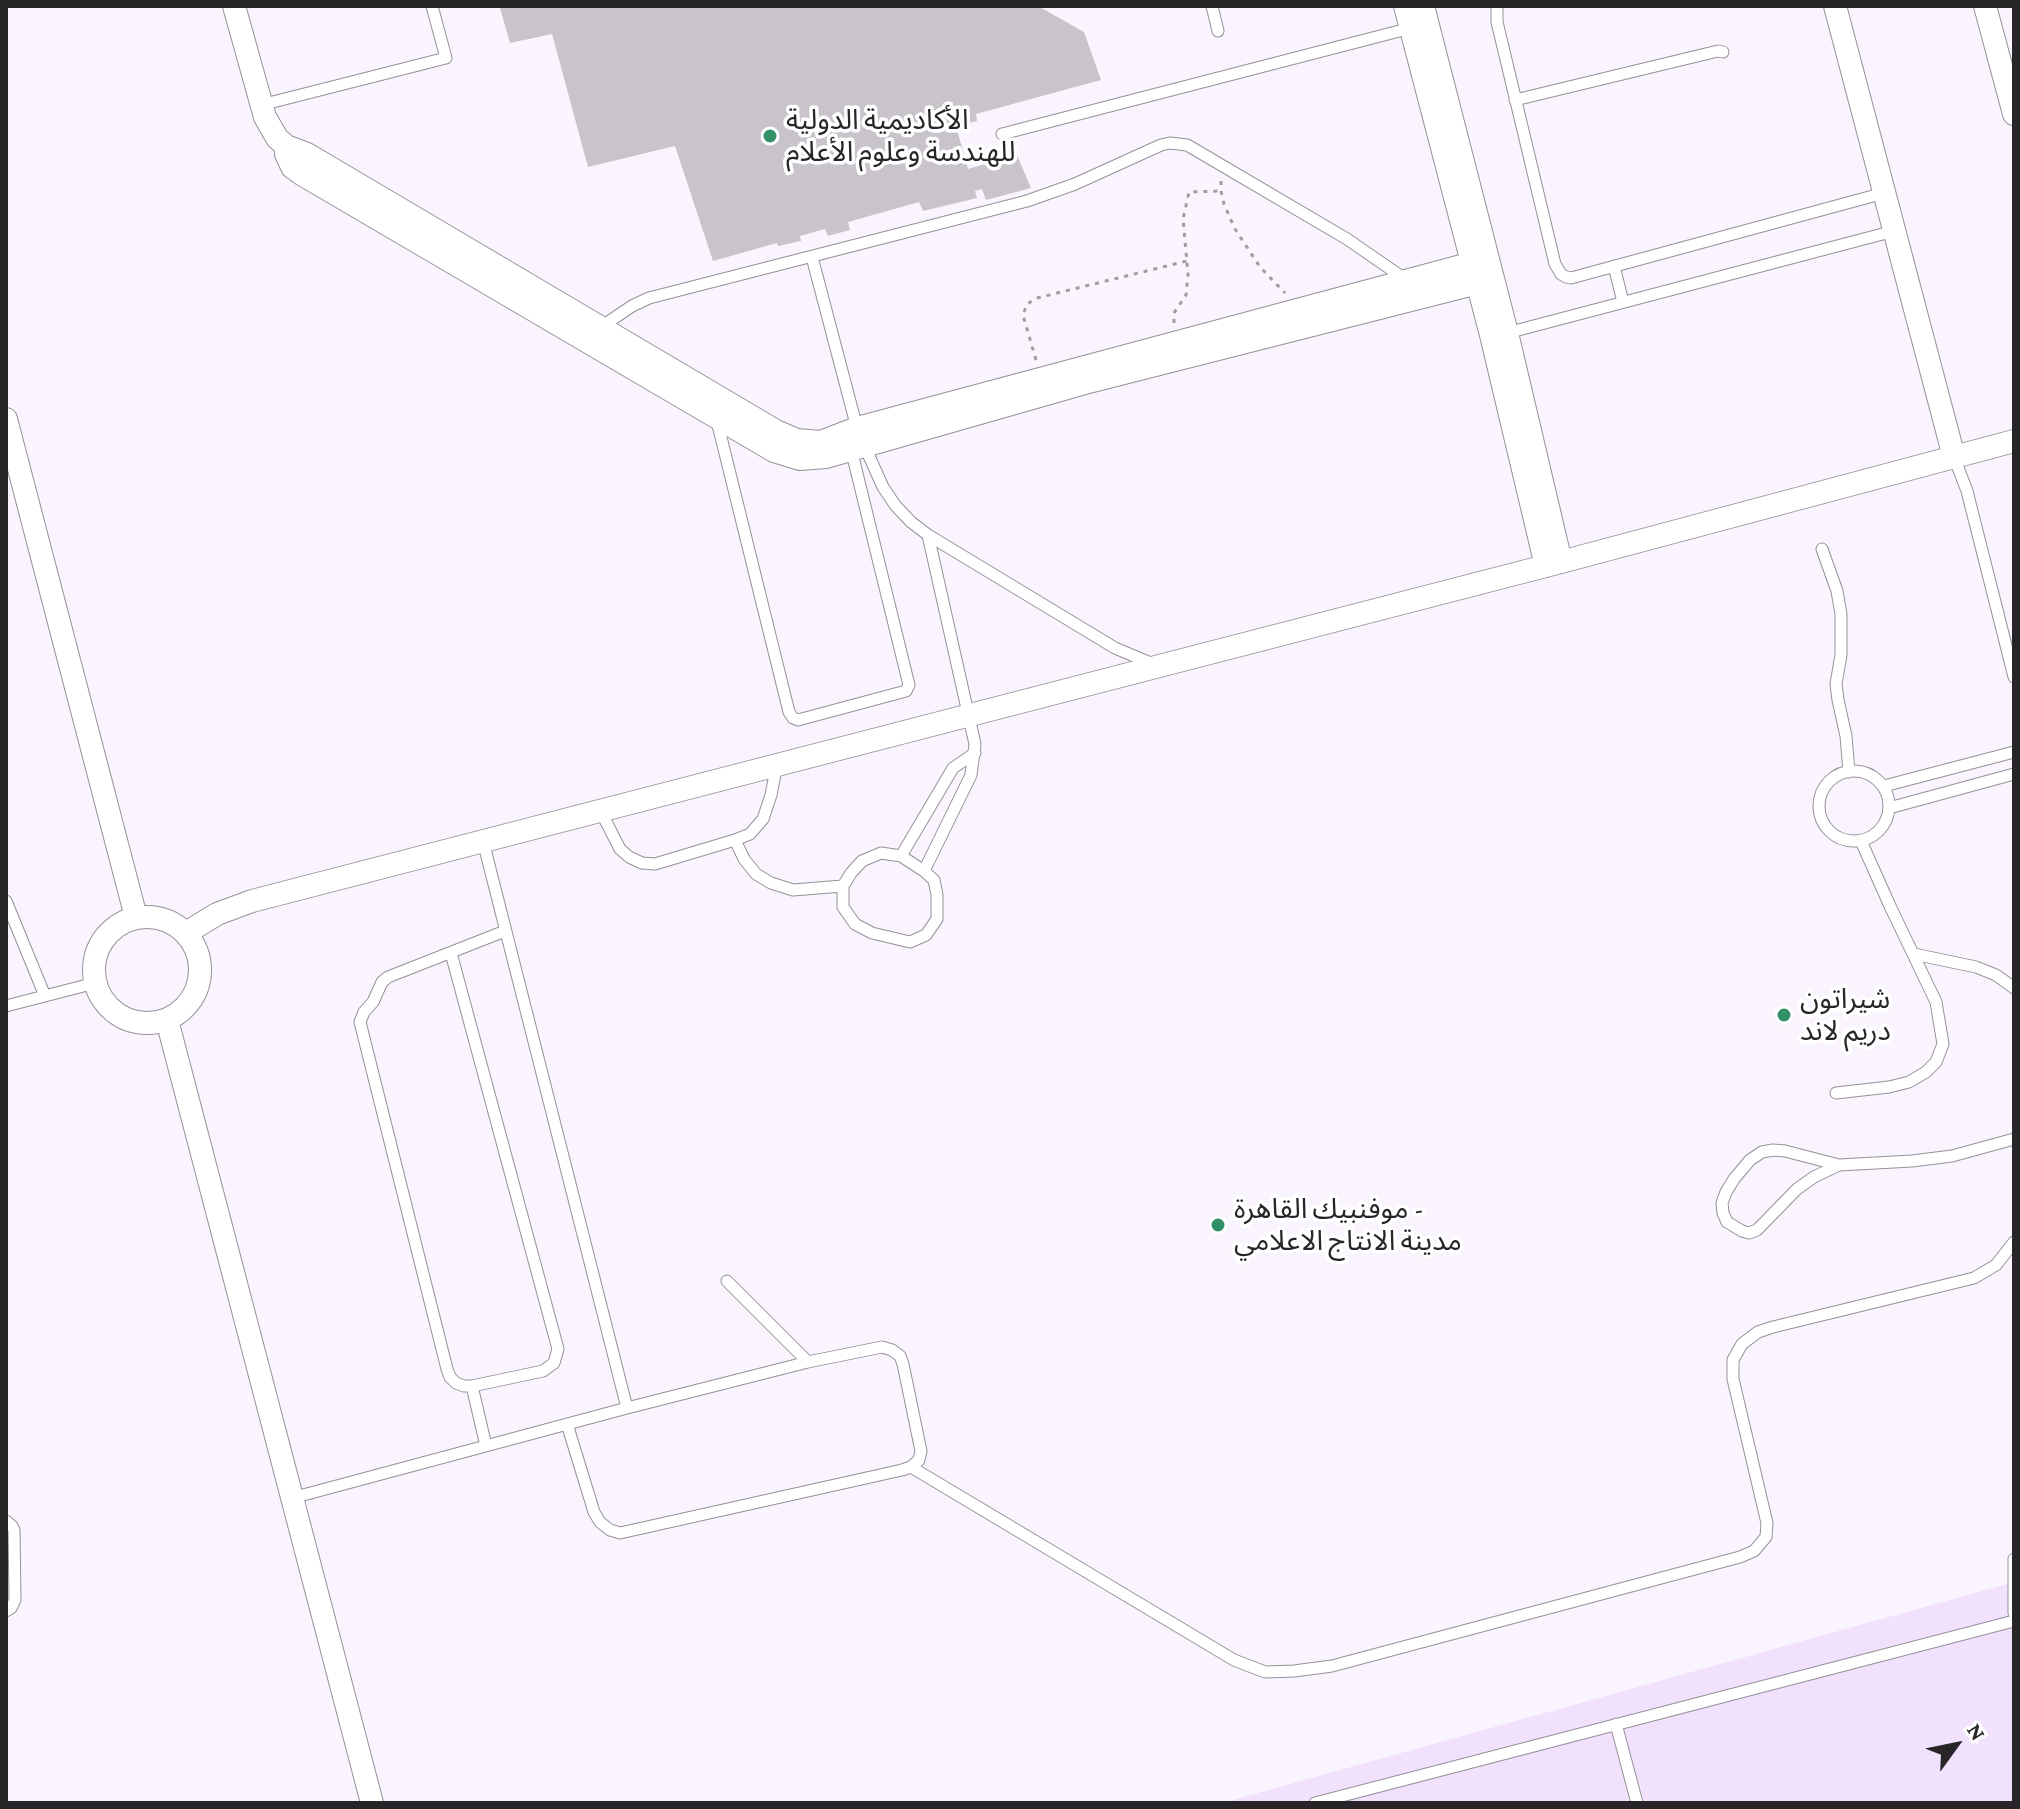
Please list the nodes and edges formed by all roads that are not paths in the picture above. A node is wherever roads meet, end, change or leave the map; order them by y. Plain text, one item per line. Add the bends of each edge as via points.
1 (234, 6) edge
2 (432, 6) edge
3 (1212, 6) edge
4 (1497, 6) edge
5 (1835, 6) edge
6 (1985, 6) edge
7 (1416, 16) edge
8 (1218, 31) dead end
9 (1723, 52) dead end
10 (1515, 100) junction
11 (2013, 104) edge
12 (261, 105) junction
13 (1002, 134) dead end
14 (1884, 193) junction
15 (1894, 231) junction
16 (812, 257) junction
17 (1614, 266) junction
18 (1482, 271) junction
19 (1409, 290) junction
20 (1623, 302) junction
21 (1499, 334) junction
22 (598, 337) junction
23 (716, 416) junction
24 (6, 419) edge
25 (857, 441) junction
26 (2014, 441) edge
27 (1954, 457) junction
28 (928, 535) junction
29 (1822, 549) dead end
30 (1554, 564) junction
31 (1158, 666) junction
32 (2014, 677) edge
33 (970, 715) junction
34 (2014, 752) edge
35 (975, 753) junction
36 (777, 764) junction
37 (1849, 772) junction
38 (2014, 774) edge
39 (1884, 786) junction
40 (1889, 808) junction
41 (600, 810) junction
42 (735, 840) junction
43 (483, 841) junction
44 (1861, 841) junction
45 (901, 856) junction
46 (924, 871) junction
47 (843, 886) junction
48 (6, 901) edge
49 (136, 917) junction
50 (505, 931) junction
51 (186, 933) junction
52 (451, 953) junction
53 (1914, 954) junction
54 (95, 983) junction
55 (2014, 988) edge
56 (45, 996) junction
57 (6, 1006) edge
58 (167, 1020) junction
59 (1836, 1093) dead end
60 (2014, 1139) edge
61 (1839, 1165) junction
62 (2014, 1242) edge
63 (727, 1281) dead end
64 (808, 1362) junction
65 (472, 1386) junction
66 (627, 1408) junction
67 (567, 1424) junction
68 (486, 1446) junction
69 (911, 1467) junction
70 (292, 1498) junction
71 (6, 1521) edge
72 (2014, 1559) edge
73 (6, 1611) edge
74 (2014, 1613) edge
75 (2014, 1621) edge
76 (1616, 1724) junction
77 (372, 1803) edge
78 (1315, 1803) edge
79 (1637, 1803) edge

1 - 12 street
2 - 12 lane via 446,58
3 - 8 lane
4 - 10 lane
5 - 14 street
6 - 11 street
7 - 13 lane
7 - 18 street
9 - 10 lane
10 - 17 lane via 1557,270 1571,278
12 - 22 street via 286,146 307,154
14 - 15 street
14 - 17 lane
15 - 20 lane
15 - 27 street
16 - 19 lane via 1051,194 1170,143 1187,145 1347,239
16 - 22 lane via 649,298
16 - 25 lane
17 - 20 lane
18 - 19 street
18 - 21 street
19 - 25 street via 1092,381
19 - 25 street via 1301,308 1173,343 1042,379
20 - 21 lane
21 - 30 street
22 - 23 street
22 - 25 street via 786,436
23 - 25 street via 786,456 812,460
23 - 25 lane via 789,712 798,720 906,691 909,685
24 - 49 street
25 - 28 lane via 895,505
26 - 27 street
27 - 30 street
27 - 32 lane
28 - 31 lane via 1115,648
28 - 33 lane
29 - 37 lane via 1841,614 1836,684
30 - 31 street
31 - 33 street
33 - 35 lane
33 - 36 street
34 - 39 lane
35 - 45 lane via 953,768
35 - 46 lane via 971,775
36 - 41 street
36 - 42 lane via 763,819 750,834
37 - 39 lane via 1861,772
37 - 44 lane via 1825,787 1820,813 1835,836
38 - 40 lane
39 - 40 lane
40 - 44 lane via 1881,829
41 - 42 lane via 620,849 642,863 655,864
41 - 43 street
42 - 47 lane via 756,874 771,883 793,890
43 - 50 lane
43 - 51 street via 252,901
44 - 53 lane
45 - 46 lane
45 - 47 lane via 881,853 862,861
46 - 47 lane via 934,880 937,919 926,935 910,942 855,924 843,907
48 - 56 lane
49 - 51 street via 171,922
49 - 54 street via 107,934 95,957
50 - 52 lane
50 - 66 lane
51 - 58 street via 196,948 199,983 180,1013
52 - 65 lane via 558,1349 554,1363 543,1371
52 - 65 lane via 388,977 360,1022 447,1369 456,1383
53 - 55 lane via 1976,967
53 - 59 lane via 1941,1023 1943,1044 1936,1062 1909,1082
54 - 56 lane
54 - 58 street via 114,1013 129,1021
56 - 57 lane
58 - 70 street
60 - 61 lane via 1939,1158
61 - 61 lane via 1785,1151 1762,1152 1726,1192 1722,1203 1727,1222 1749,1233 1757,1230 1797,1189
62 - 69 lane via 1996,1265 1974,1278 1773,1327 1742,1344 1733,1360 1733,1379 1767,1523 1766,1537 1754,1551 1332,1666 1265,1672 1234,1660
63 - 64 lane
64 - 66 lane
64 - 69 lane via 882,1347 900,1356 921,1451
65 - 68 lane
66 - 67 lane
67 - 68 lane
67 - 69 lane via 594,1512 600,1522 620,1533
68 - 70 lane
70 - 77 street
71 - 73 lane via 14,1530 15,1600
72 - 74 lane
75 - 76 lane
76 - 78 lane
76 - 79 lane

